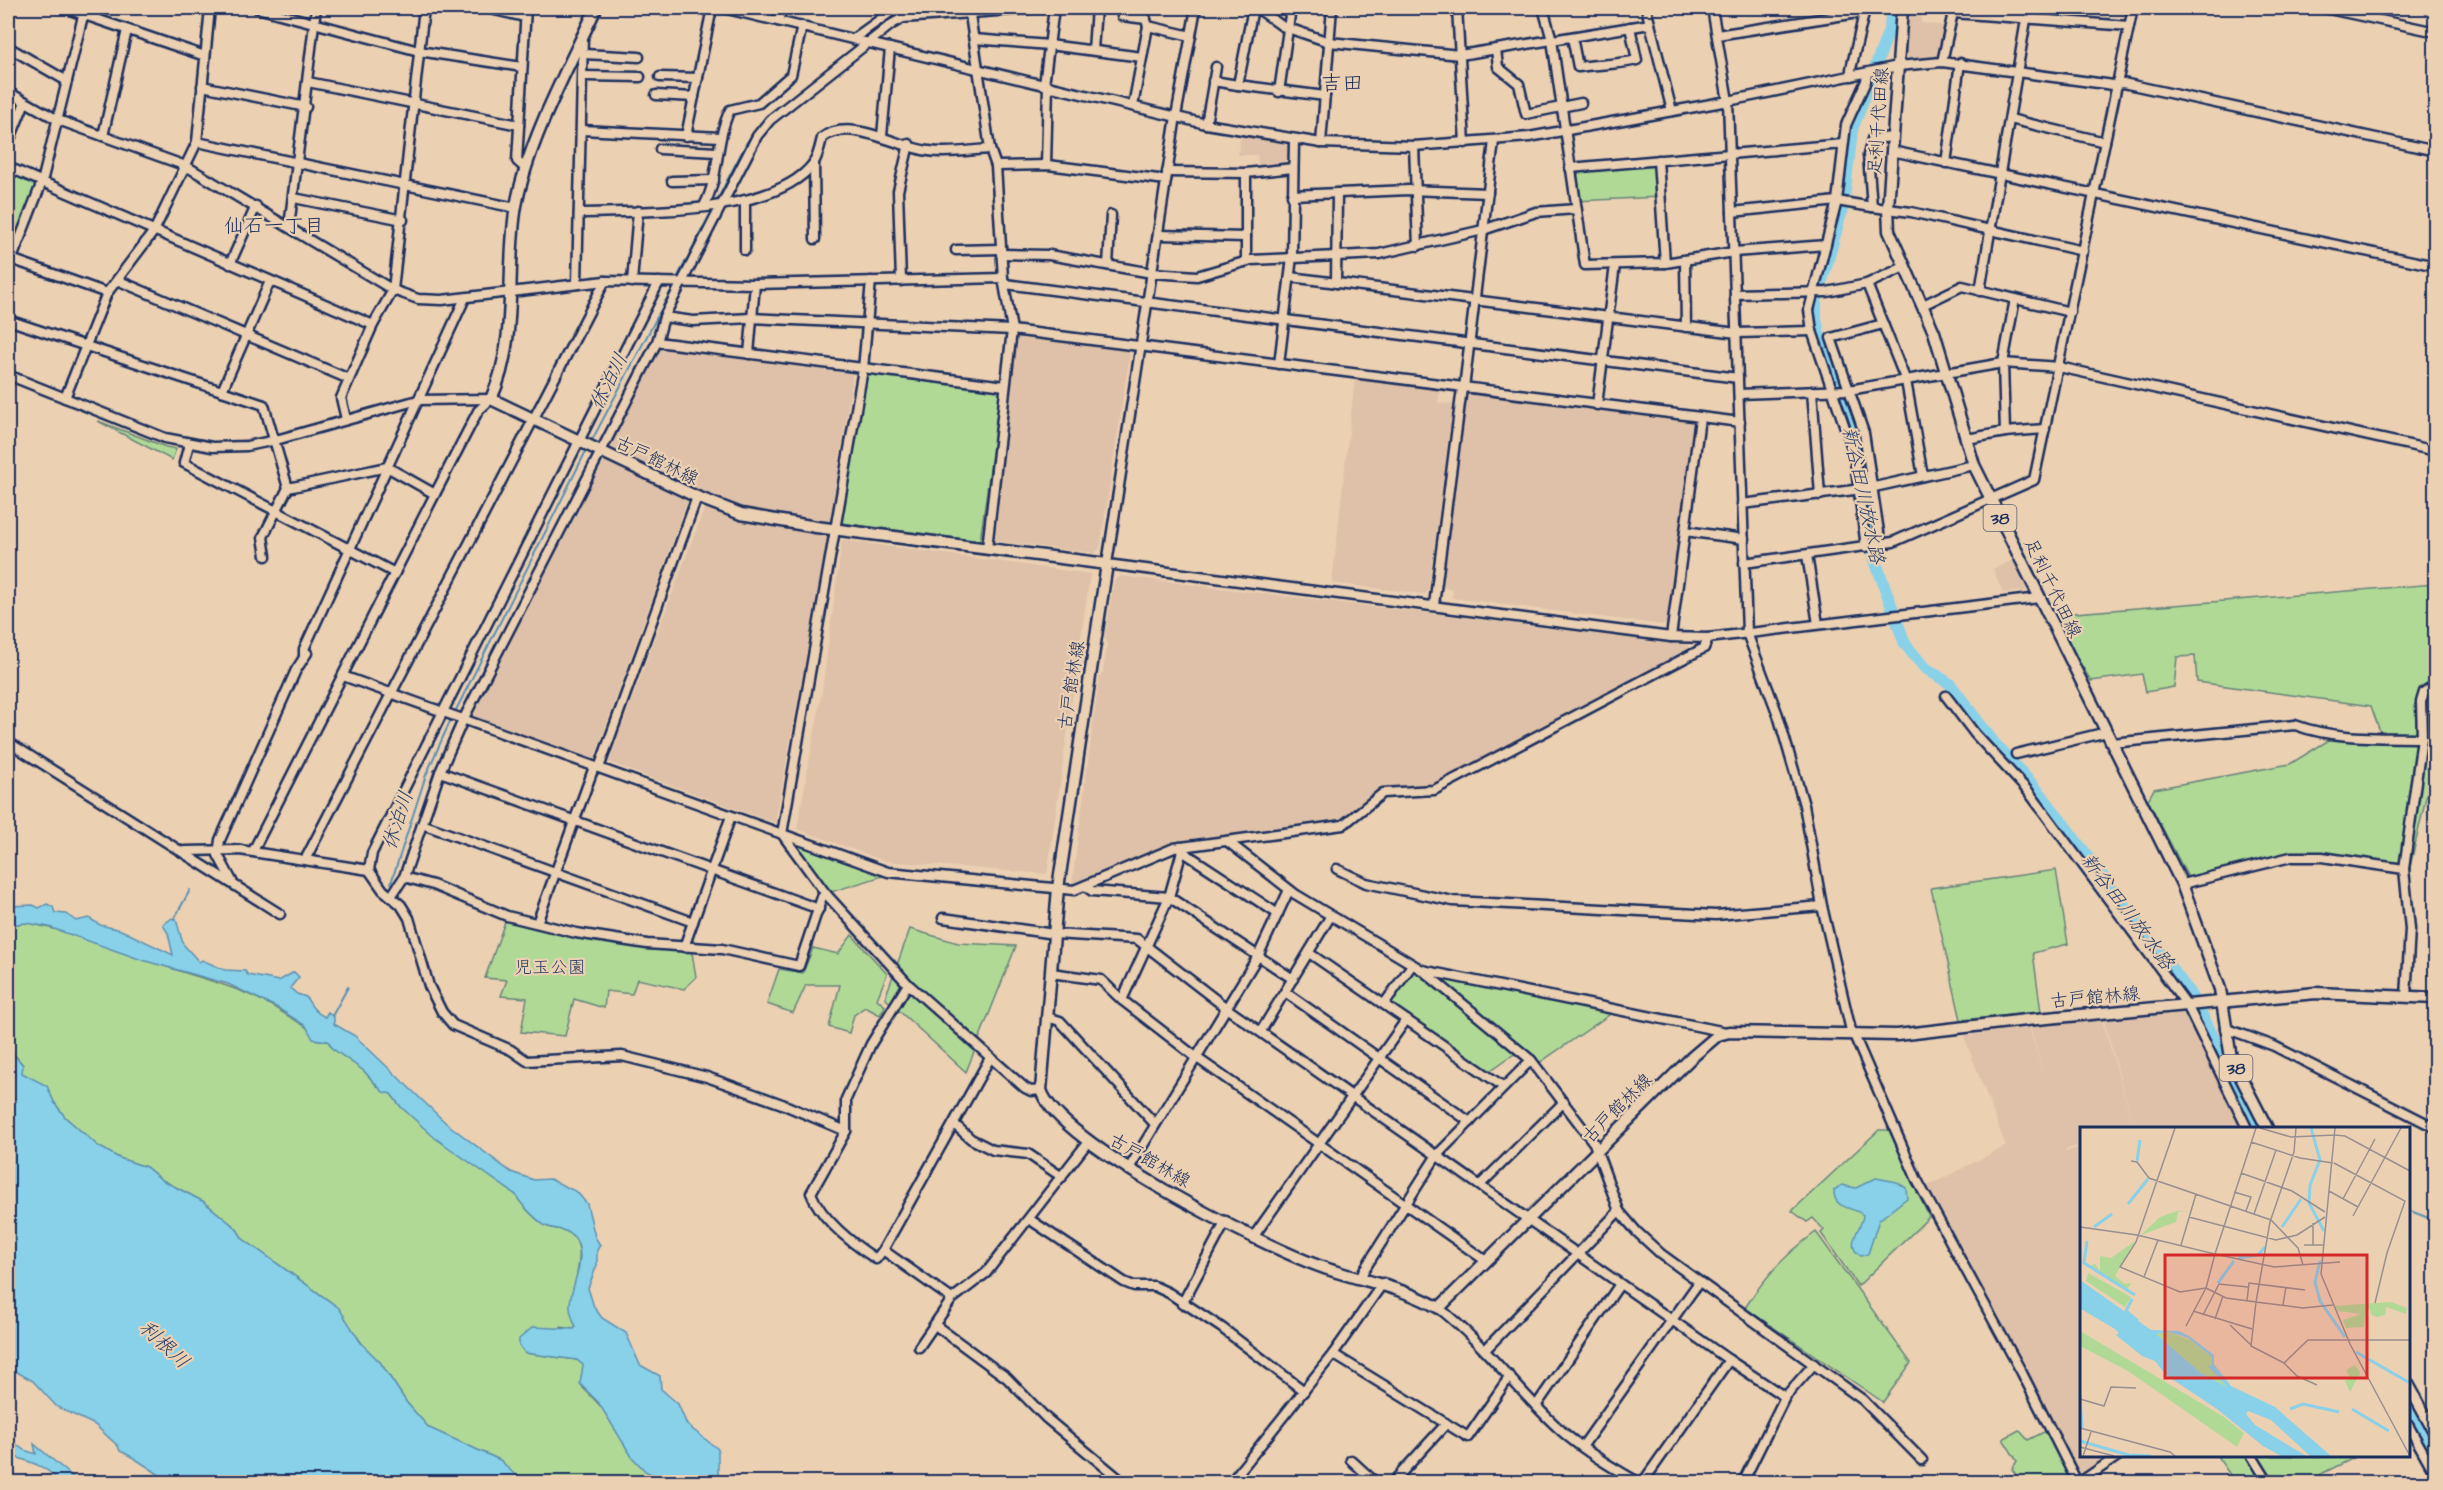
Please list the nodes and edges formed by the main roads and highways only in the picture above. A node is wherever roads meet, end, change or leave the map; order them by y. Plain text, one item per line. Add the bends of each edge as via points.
1 (596, 8) edge
2 (1902, 8) edge
3 (2436, 998) edge
4 (2222, 1002) junction
5 (2266, 1127) edge
6 (2410, 1386) edge
7 (2436, 1435) edge

1 - 4 main road, 古戸館林線 via 526,169 516,208 505,352 491,399 697,498 741,514 1107,564 1058,888 1041,1090 1052,1110 1128,1170 1318,1266 1383,1283 1439,1308 1690,1058 1718,1035 1917,1033
2 - 4 main road, 足利千代田線 / 38 via 1889,231 1923,304 1974,465 2182,884
3 - 4 main road via 2316,993
4 - 5 main road, 足利千代田線 / 38 via 2231,1058
6 - 7 main road

